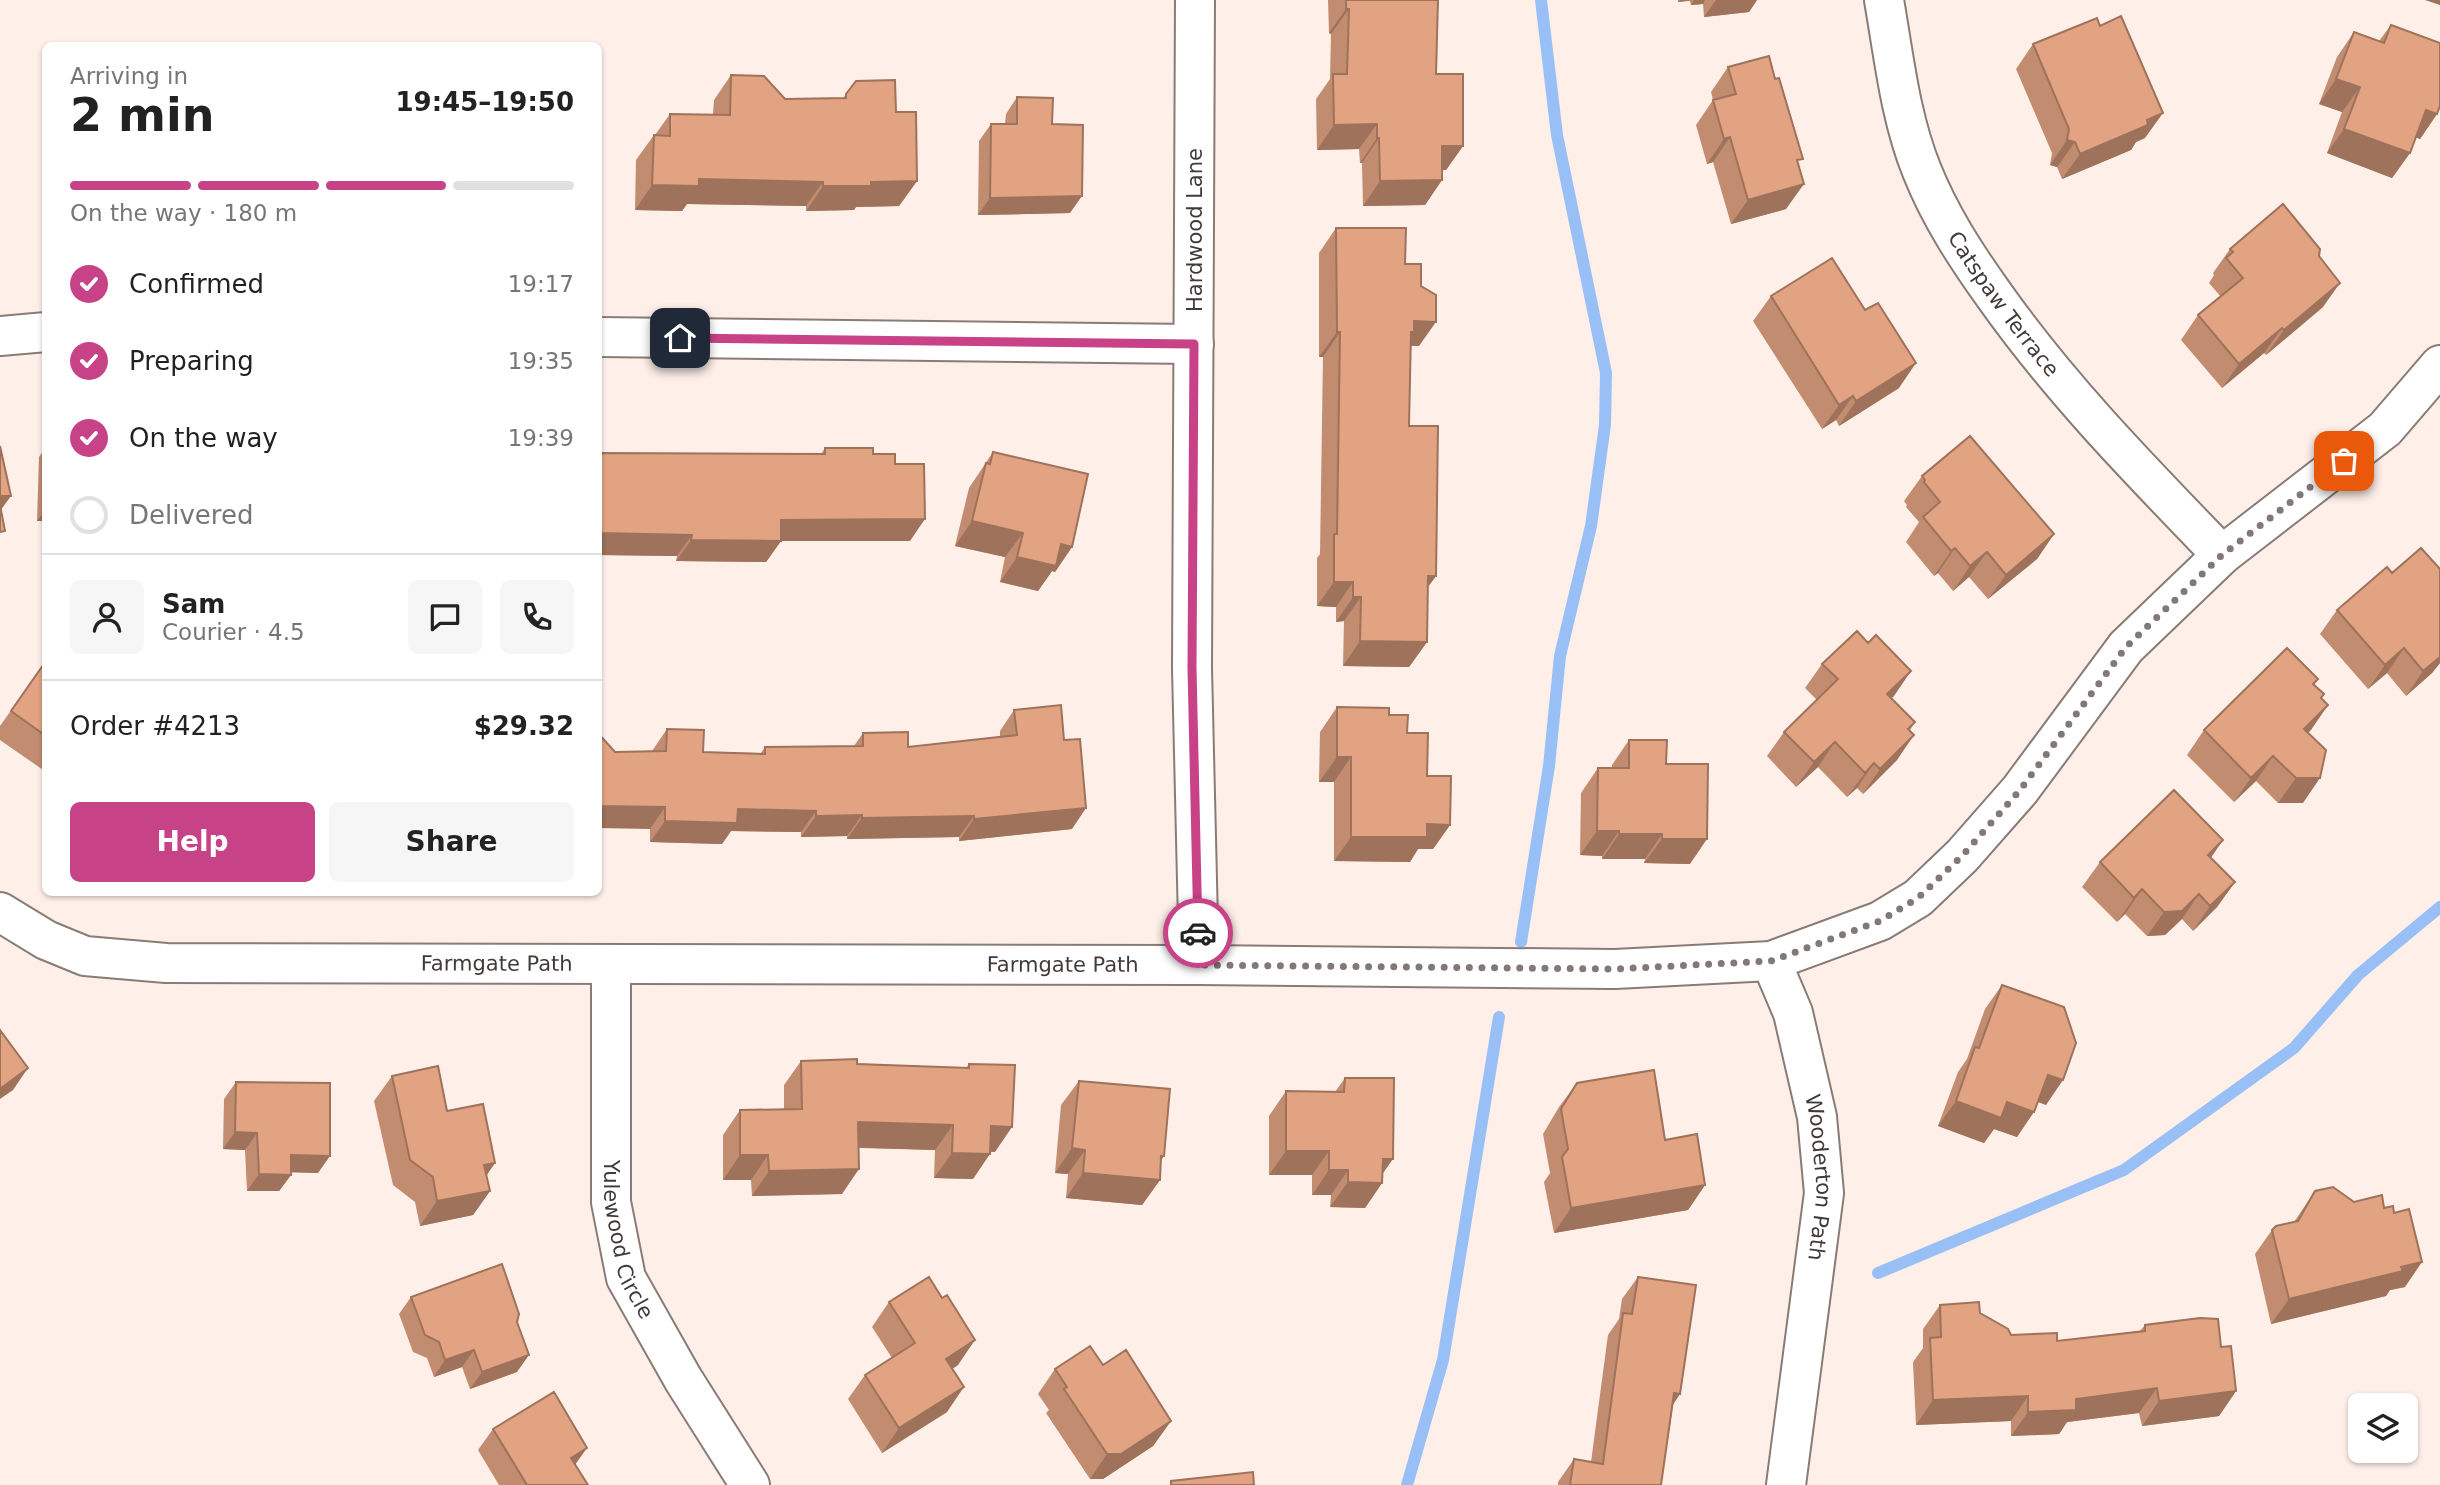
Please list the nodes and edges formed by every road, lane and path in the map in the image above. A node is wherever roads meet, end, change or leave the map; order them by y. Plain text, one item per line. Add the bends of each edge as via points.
1 (1195, 0) edge
2 (1884, 0) edge
3 (42, 332) edge
4 (0, 335) edge
5 (602, 337) edge
6 (1194, 344) junction
7 (2440, 365) edge
8 (2222, 555) junction
9 (0, 912) edge
10 (1771, 961) junction
11 (611, 964) junction
12 (1199, 965) junction
13 (750, 1485) edge
14 (1786, 1485) edge

1 - 6 street, Hardwood Lane
2 - 8 street, Catspaw Terrace via 1901,103 1922,171 1958,245 2025,340
3 - 4 street
5 - 6 street
6 - 12 street, Hardwood Lane via 1192,668
7 - 8 street, Farmgate Path via 2385,429
8 - 10 street, Farmgate Path via 2126,647 2020,790 1918,898 1880,921
9 - 11 street, Farmgate Path via 46,940 85,956 166,963
10 - 12 street, Farmgate Path via 1615,969
10 - 14 street, Wooderton Path via 1793,1013 1817,1117 1824,1193
11 - 12 street, Farmgate Path
11 - 13 street, Yulewood Circle via 611,1202 626,1278

